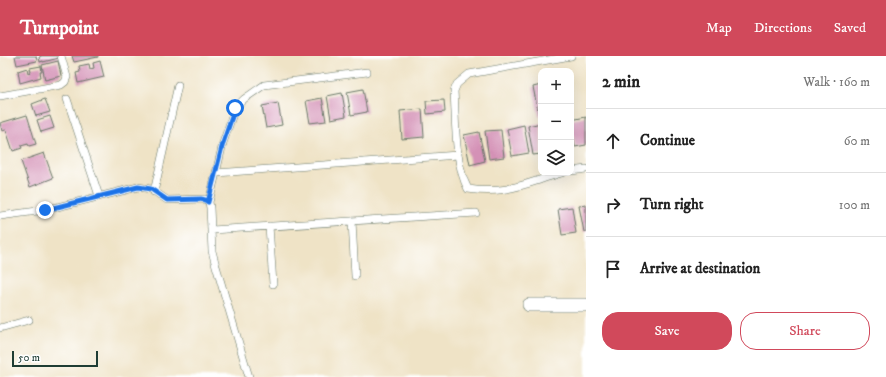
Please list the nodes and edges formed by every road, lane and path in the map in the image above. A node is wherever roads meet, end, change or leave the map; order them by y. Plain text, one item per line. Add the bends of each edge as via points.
1 (61, 56) edge
2 (571, 56) edge
3 (367, 72) dead end
4 (178, 84) dead end
5 (0, 96) edge
6 (68, 99) dead end
7 (458, 155) junction
8 (586, 169) edge
9 (574, 171) edge
10 (216, 173) junction
11 (553, 176) edge
12 (154, 192) junction
13 (99, 196) junction
14 (208, 202) junction
15 (476, 213) dead end
16 (0, 216) edge
17 (352, 221) junction
18 (269, 226) junction
19 (212, 230) junction
20 (355, 276) dead end
21 (273, 284) dead end
22 (528, 304) dead end
23 (586, 305) edge
24 (29, 320) dead end
25 (0, 328) edge
26 (250, 377) edge

1 - 5 lane via 66,82
2 - 7 lane via 469,74 457,84 454,92
3 - 10 lane via 264,85 235,108
4 - 12 lane
6 - 13 lane
7 - 10 lane
7 - 11 lane via 463,180 468,189 500,191
8 - 9 lane
10 - 14 lane
12 - 13 lane via 148,188 138,187
12 - 14 lane via 167,200 201,199
13 - 16 lane via 45,210
14 - 19 lane
15 - 17 lane
17 - 18 lane
17 - 20 lane
18 - 19 lane
18 - 21 lane
19 - 26 lane via 212,251
22 - 23 street
24 - 25 lane

